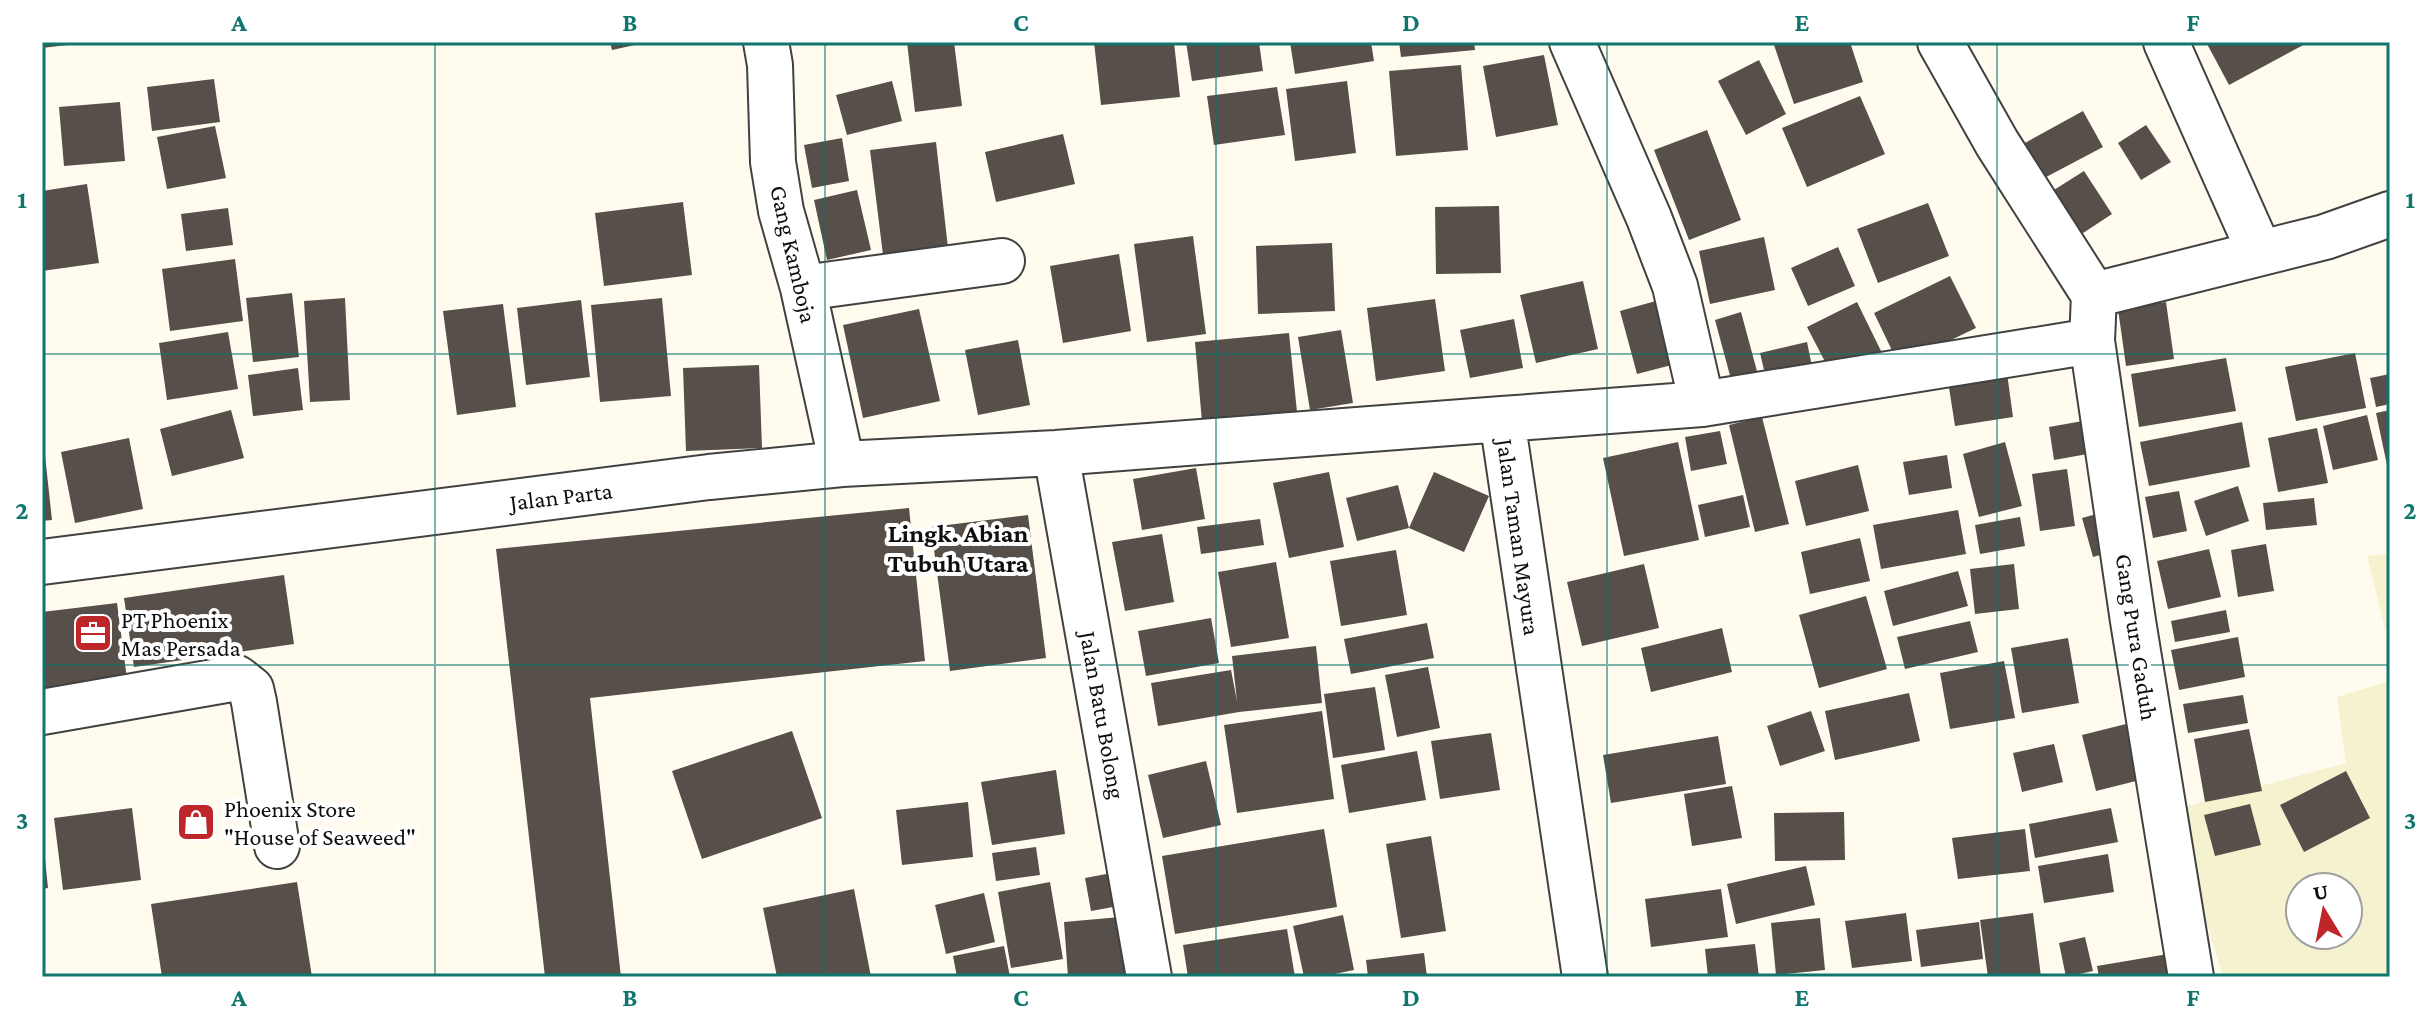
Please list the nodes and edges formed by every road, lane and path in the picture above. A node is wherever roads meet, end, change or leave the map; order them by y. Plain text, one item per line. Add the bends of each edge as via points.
1 (766, 42) edge
2 (1572, 42) edge
3 (1940, 42) edge
4 (2166, 42) edge
5 (2390, 214) edge
6 (2260, 253) junction
7 (1002, 261) dead end
8 (803, 288) junction
9 (2094, 295) junction
10 (2092, 341) junction
11 (1702, 404) junction
12 (1502, 419) junction
13 (1069, 452) junction
14 (842, 464) junction
15 (42, 562) edge
16 (42, 712) edge
17 (277, 846) dead end
18 (1149, 977) edge
19 (1585, 977) edge
20 (2191, 977) edge

1 - 8 street, Gang Kamboja via 773,162
2 - 11 street via 1675,286
3 - 9 street
4 - 6 street
5 - 6 street
6 - 9 street
7 - 8 street
8 - 14 street, Gang Kamboja
9 - 10 street, Gang Pura Gaduh
10 - 11 street
10 - 20 street, Gang Pura Gaduh
11 - 12 street
12 - 13 street, Jalan Taman Mayura
12 - 19 street, Jalan Taman Mayura
13 - 14 street, Jalan Parta
13 - 18 street, Jalan Batu Bolong
14 - 15 street, Jalan Parta
16 - 17 street via 237,678 251,689

